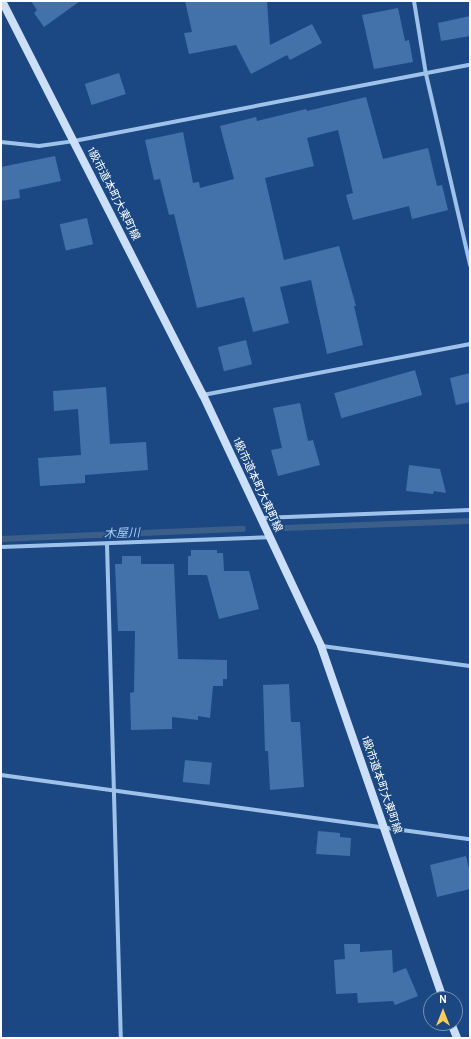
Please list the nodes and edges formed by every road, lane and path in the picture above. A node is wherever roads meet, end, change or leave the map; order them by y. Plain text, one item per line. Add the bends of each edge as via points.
1 (2, 1) edge
2 (414, 1) edge
3 (470, 65) edge
4 (426, 74) junction
5 (74, 141) junction
6 (1, 142) edge
7 (470, 265) edge
8 (470, 344) edge
9 (203, 395) junction
10 (470, 510) edge
11 (261, 518) junction
12 (270, 537) junction
13 (107, 544) junction
14 (1, 547) edge
15 (321, 646) junction
16 (470, 666) edge
17 (1, 775) edge
18 (115, 790) junction
19 (385, 827) junction
20 (470, 838) edge
21 (440, 991) edge
22 (121, 1038) edge

1 - 5 street, 1級市道本町大東町線
2 - 4 street
3 - 4 street
4 - 5 street
4 - 7 street
5 - 6 street via 39,146
5 - 9 street, 1級市道本町大東町線
8 - 9 street
9 - 11 street, 1級市道本町大東町線
10 - 11 street
11 - 12 street, 1級市道本町大東町線
12 - 13 street
12 - 15 street, 1級市道本町大東町線
13 - 14 street
13 - 18 street
15 - 16 street
15 - 19 street, 1級市道本町大東町線
17 - 18 street
18 - 19 street
18 - 22 street
19 - 20 street
19 - 21 street, 1級市道本町大東町線

